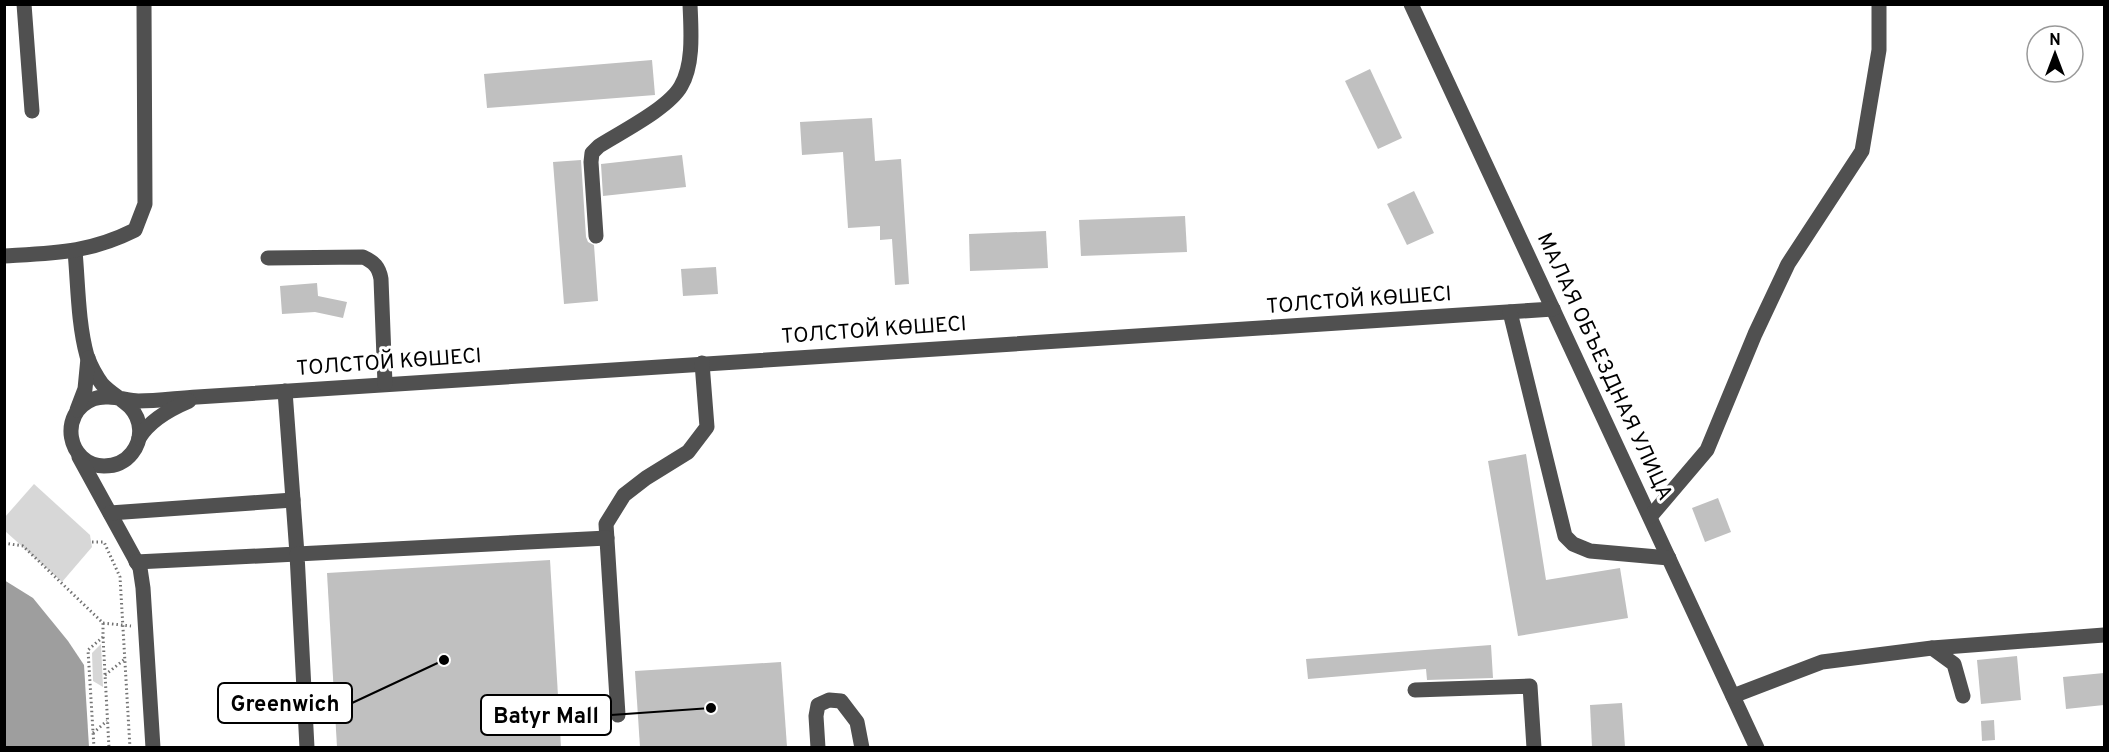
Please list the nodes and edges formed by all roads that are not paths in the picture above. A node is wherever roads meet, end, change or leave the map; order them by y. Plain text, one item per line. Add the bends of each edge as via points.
1 (24, 4) edge
2 (144, 4) edge
3 (690, 4) edge
4 (1412, 4) edge
5 (1880, 4) edge
6 (32, 111) dead end
7 (596, 236) dead end
8 (75, 251) junction
9 (4, 256) edge
10 (268, 258) dead end
11 (1553, 309) junction
12 (1510, 312) junction
13 (88, 358) junction
14 (702, 363) junction
15 (385, 384) junction
16 (285, 392) junction
17 (197, 397) junction
18 (118, 400) junction
19 (76, 412) junction
20 (139, 438) junction
21 (77, 452) junction
22 (293, 500) junction
23 (110, 513) junction
24 (1650, 517) junction
25 (607, 538) junction
26 (297, 554) junction
27 (1669, 558) junction
28 (136, 562) junction
29 (2104, 635) edge
30 (1932, 648) junction
31 (1415, 690) dead end
32 (1733, 696) junction
33 (1963, 696) dead end
34 (618, 715) dead end
35 (153, 747) edge
36 (307, 747) edge
37 (818, 747) edge
38 (862, 747) edge
39 (1534, 747) edge
40 (1758, 747) edge

1 - 6 street
2 - 8 street via 145,204 135,230 111,242
3 - 7 street via 688,68 681,87 665,104 592,153
4 - 11 street, МАЛАЯ ОБЪЕЗДНАЯ УЛИЦА
5 - 24 street via 1880,50 1862,151 1788,264 1707,450
8 - 9 street
8 - 13 street
10 - 15 street via 363,257 373,261 381,279
11 - 12 street, ТОЛСТОЙ КӨШЕСІ
11 - 24 street, МАЛАЯ ОБЪЕЗДНАЯ УЛИЦА
12 - 14 street, ТОЛСТОЙ КӨШЕСІ
12 - 27 street via 1565,536 1590,551
13 - 18 street via 102,383
13 - 19 street via 85,388
14 - 15 street, ТОЛСТОЙ КӨШЕСІ
14 - 25 street via 707,427 688,452 624,495 606,524
15 - 16 street, ТОЛСТОЙ КӨШЕСІ
16 - 17 street, ТОЛСТОЙ КӨШЕСІ
16 - 22 street
17 - 18 street, ТОЛСТОЙ КӨШЕСІ
17 - 20 street via 160,416
18 - 19 street via 95,398
18 - 20 street via 136,415
19 - 21 street via 70,434
20 - 21 street via 135,449 119,464 97,466
21 - 23 street
22 - 23 street
22 - 26 street
23 - 28 street
24 - 27 street, МАЛАЯ ОБЪЕЗДНАЯ УЛИЦА
25 - 26 street
25 - 34 street
26 - 28 street
26 - 36 street
27 - 32 street, МАЛАЯ ОБЪЕЗДНАЯ УЛИЦА
28 - 35 street via 143,588
29 - 30 street
30 - 32 street via 1822,662
30 - 33 street via 1953,664
31 - 39 street via 1530,686
32 - 40 street, МАЛАЯ ОБЪЕЗДНАЯ УЛИЦА
37 - 38 street via 816,716 819,705 829,700 841,701 857,722

